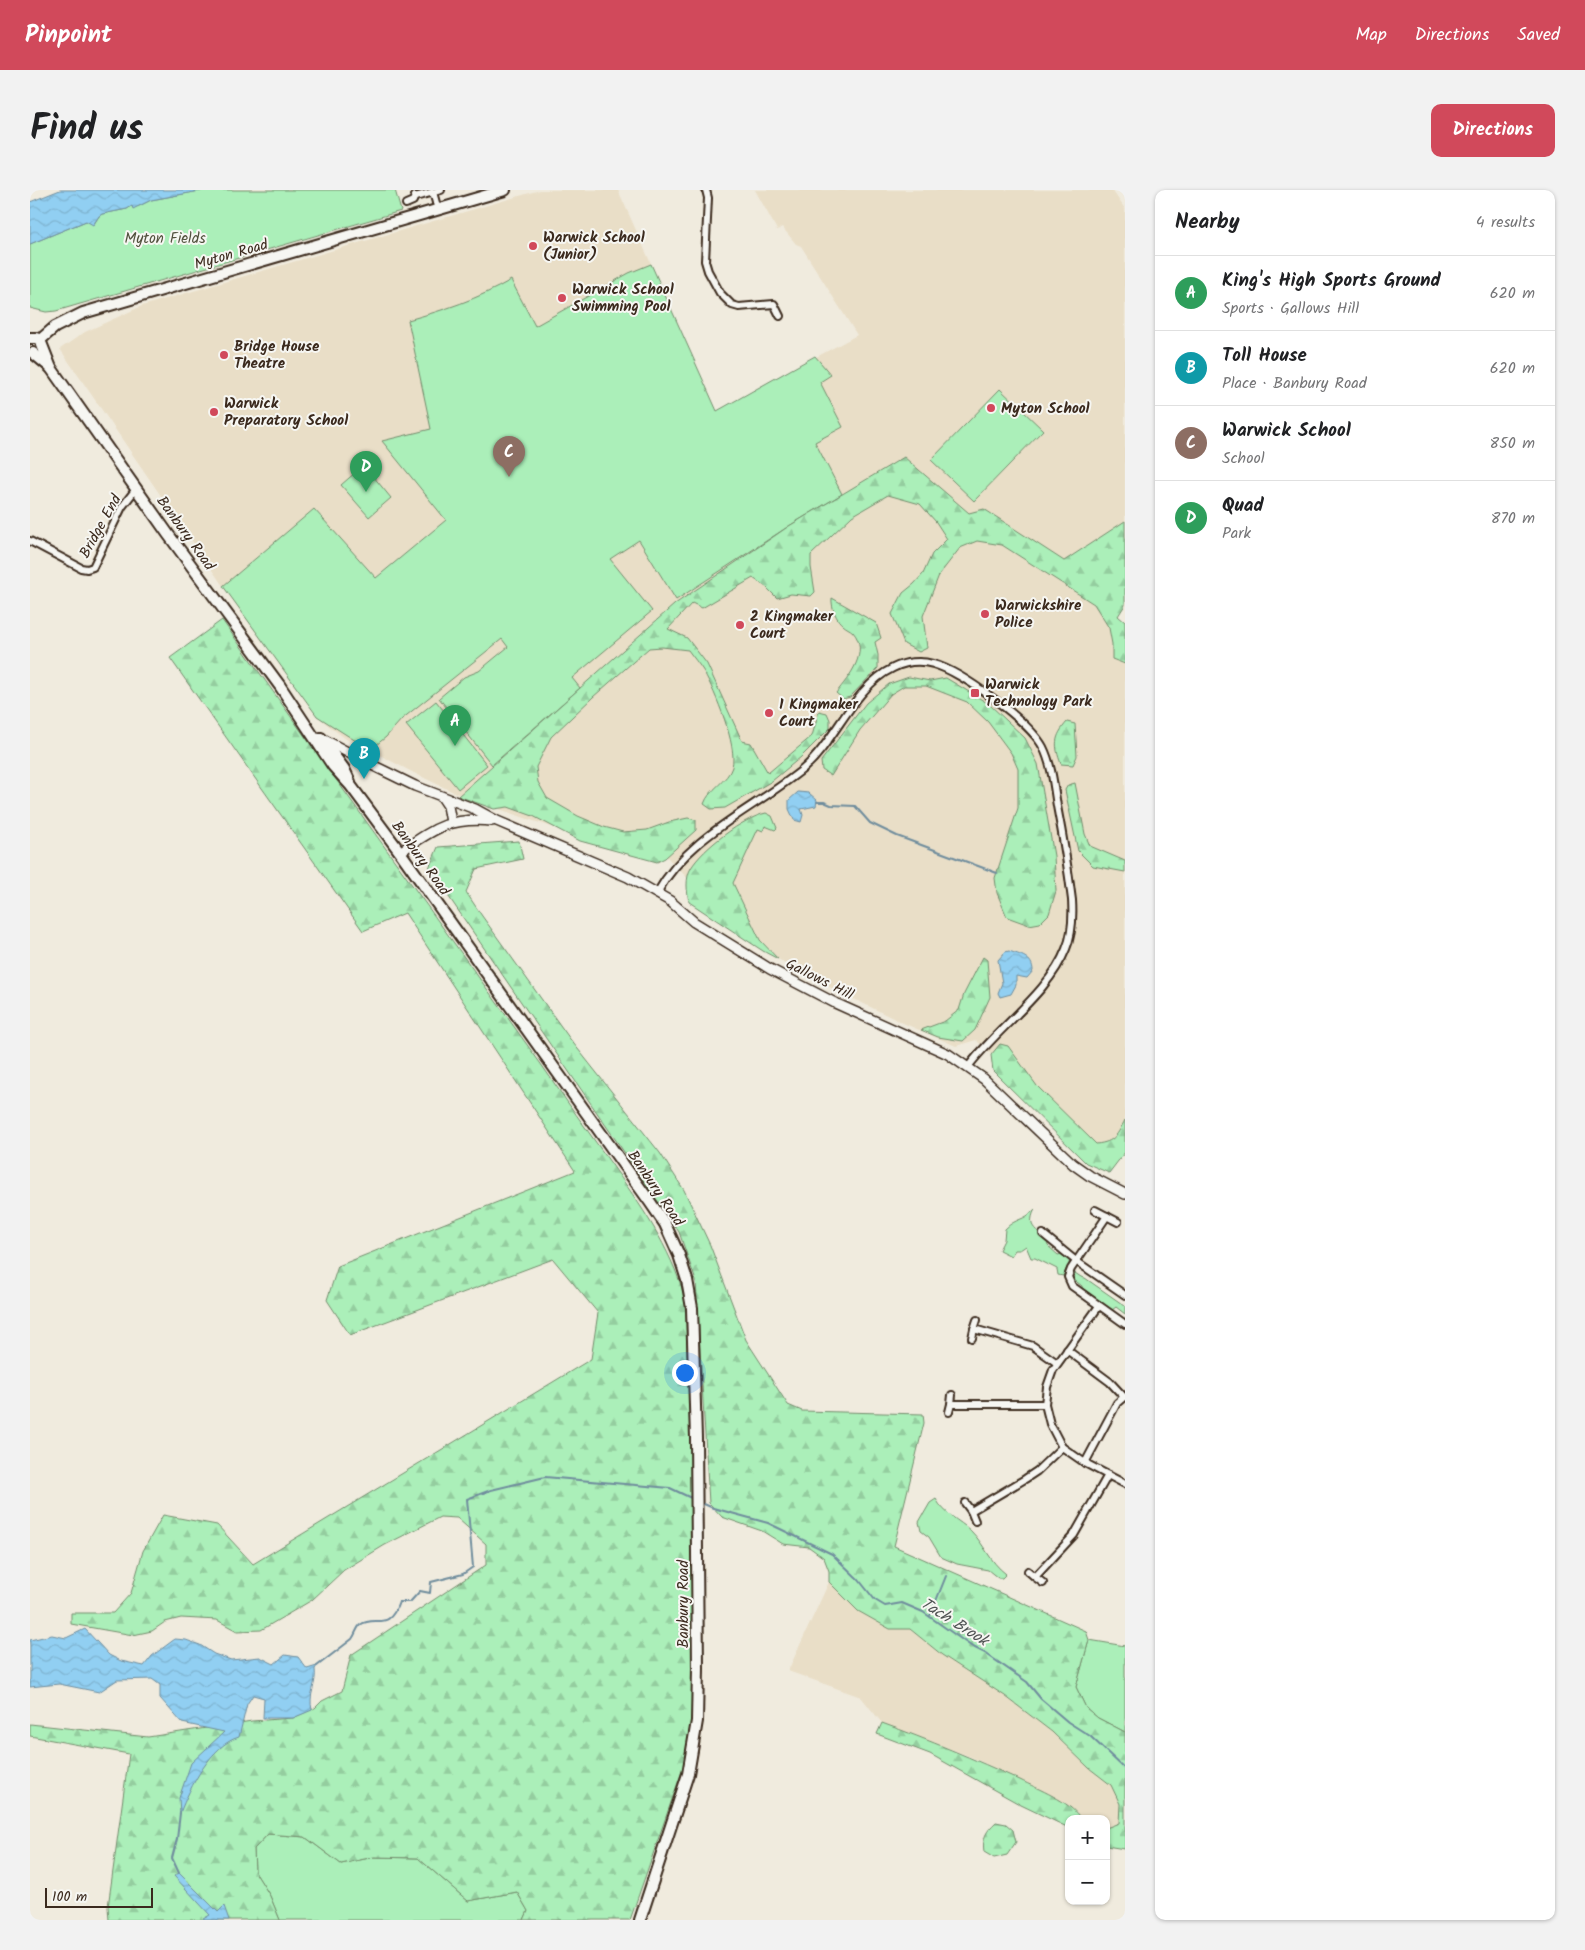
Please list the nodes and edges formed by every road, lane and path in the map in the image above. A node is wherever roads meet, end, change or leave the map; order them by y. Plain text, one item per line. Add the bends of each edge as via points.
1 (441, 190) edge
2 (505, 190) edge
3 (706, 190) edge
4 (433, 192) junction
5 (406, 204) dead end
6 (438, 210) junction
7 (780, 316) dead end
8 (37, 341) edge
9 (32, 352) edge
10 (51, 368) junction
11 (136, 489) junction
12 (30, 541) edge
13 (299, 713) junction
14 (320, 737) junction
15 (351, 786) junction
16 (442, 797) junction
17 (497, 821) junction
18 (451, 822) junction
19 (400, 852) junction
20 (658, 893) junction
21 (968, 1067) junction
22 (1112, 1189) junction
23 (1125, 1194) edge
24 (1125, 1200) edge
25 (1095, 1210) dead end
26 (1107, 1216) junction
27 (1118, 1222) dead end
28 (1043, 1234) dead end
29 (1076, 1261) junction
30 (1125, 1296) edge
31 (1099, 1306) junction
32 (977, 1320) dead end
33 (1125, 1324) edge
34 (974, 1329) junction
35 (972, 1338) dead end
36 (1067, 1350) junction
37 (1057, 1363) junction
38 (952, 1395) dead end
39 (1124, 1397) edge
40 (951, 1404) junction
41 (1045, 1404) junction
42 (949, 1412) dead end
43 (1062, 1447) junction
44 (1085, 1463) junction
45 (1108, 1476) junction
46 (1125, 1484) edge
47 (965, 1503) dead end
48 (971, 1511) junction
49 (976, 1521) dead end
50 (1028, 1571) dead end
51 (1035, 1576) junction
52 (1043, 1583) dead end
53 (640, 1920) edge

1 - 4 street
2 - 6 main road, Myton Road
3 - 7 street via 705,261 720,293 725,300 739,307 774,304
4 - 5 street via 415,197 413,202
4 - 6 street
6 - 8 main road, Myton Road via 83,313 55,327
8 - 9 main road, Myton Road via 40,350
8 - 10 main road, Banbury Road
9 - 10 main road, Banbury Road
10 - 11 main road, Banbury Road
11 - 12 street, Bridge End via 124,503 93,567 81,568
11 - 13 main road, Banbury Road
13 - 14 main road, Banbury Road
13 - 15 main road, Banbury Road via 333,766
14 - 15 main road, Banbury Road via 344,769
14 - 16 street, Gallows Hill
15 - 19 main road, Banbury Road
16 - 17 street, Gallows Hill
16 - 18 street via 449,808
17 - 18 street, Gallows Hill
17 - 20 street, Gallows Hill via 606,866
18 - 19 street, Gallows Hill
19 - 53 main road, Banbury Road via 658,1213 676,1247 687,1280 693,1328 697,1448 697,1721 688,1774
20 - 21 street, Gallows Hill via 716,940 835,1003 930,1045
20 - 21 street via 678,862 714,830 815,758 862,694 886,672 900,665 919,662 940,666 959,675 1020,720 1043,748 1052,777 1072,915 1067,948 1053,974
21 - 22 street, Gallows Hill via 998,1091 1073,1164
22 - 23 street, Gallows Hill
22 - 24 street, Gallows Hill
25 - 26 street
26 - 27 street
26 - 29 street
28 - 29 street
29 - 30 street
29 - 31 street via 1068,1273 1068,1281
31 - 33 street
31 - 36 street
32 - 34 street
34 - 35 street
34 - 37 street via 1033,1346
36 - 37 street
36 - 39 street via 1110,1382
37 - 41 street via 1049,1379
38 - 40 street
39 - 44 street
40 - 41 street
40 - 42 street
41 - 43 street via 1050,1424
43 - 44 street
43 - 48 street via 1029,1476
44 - 45 street
45 - 46 street
45 - 51 street via 1074,1535
47 - 48 street
48 - 49 street
50 - 51 street
51 - 52 street

